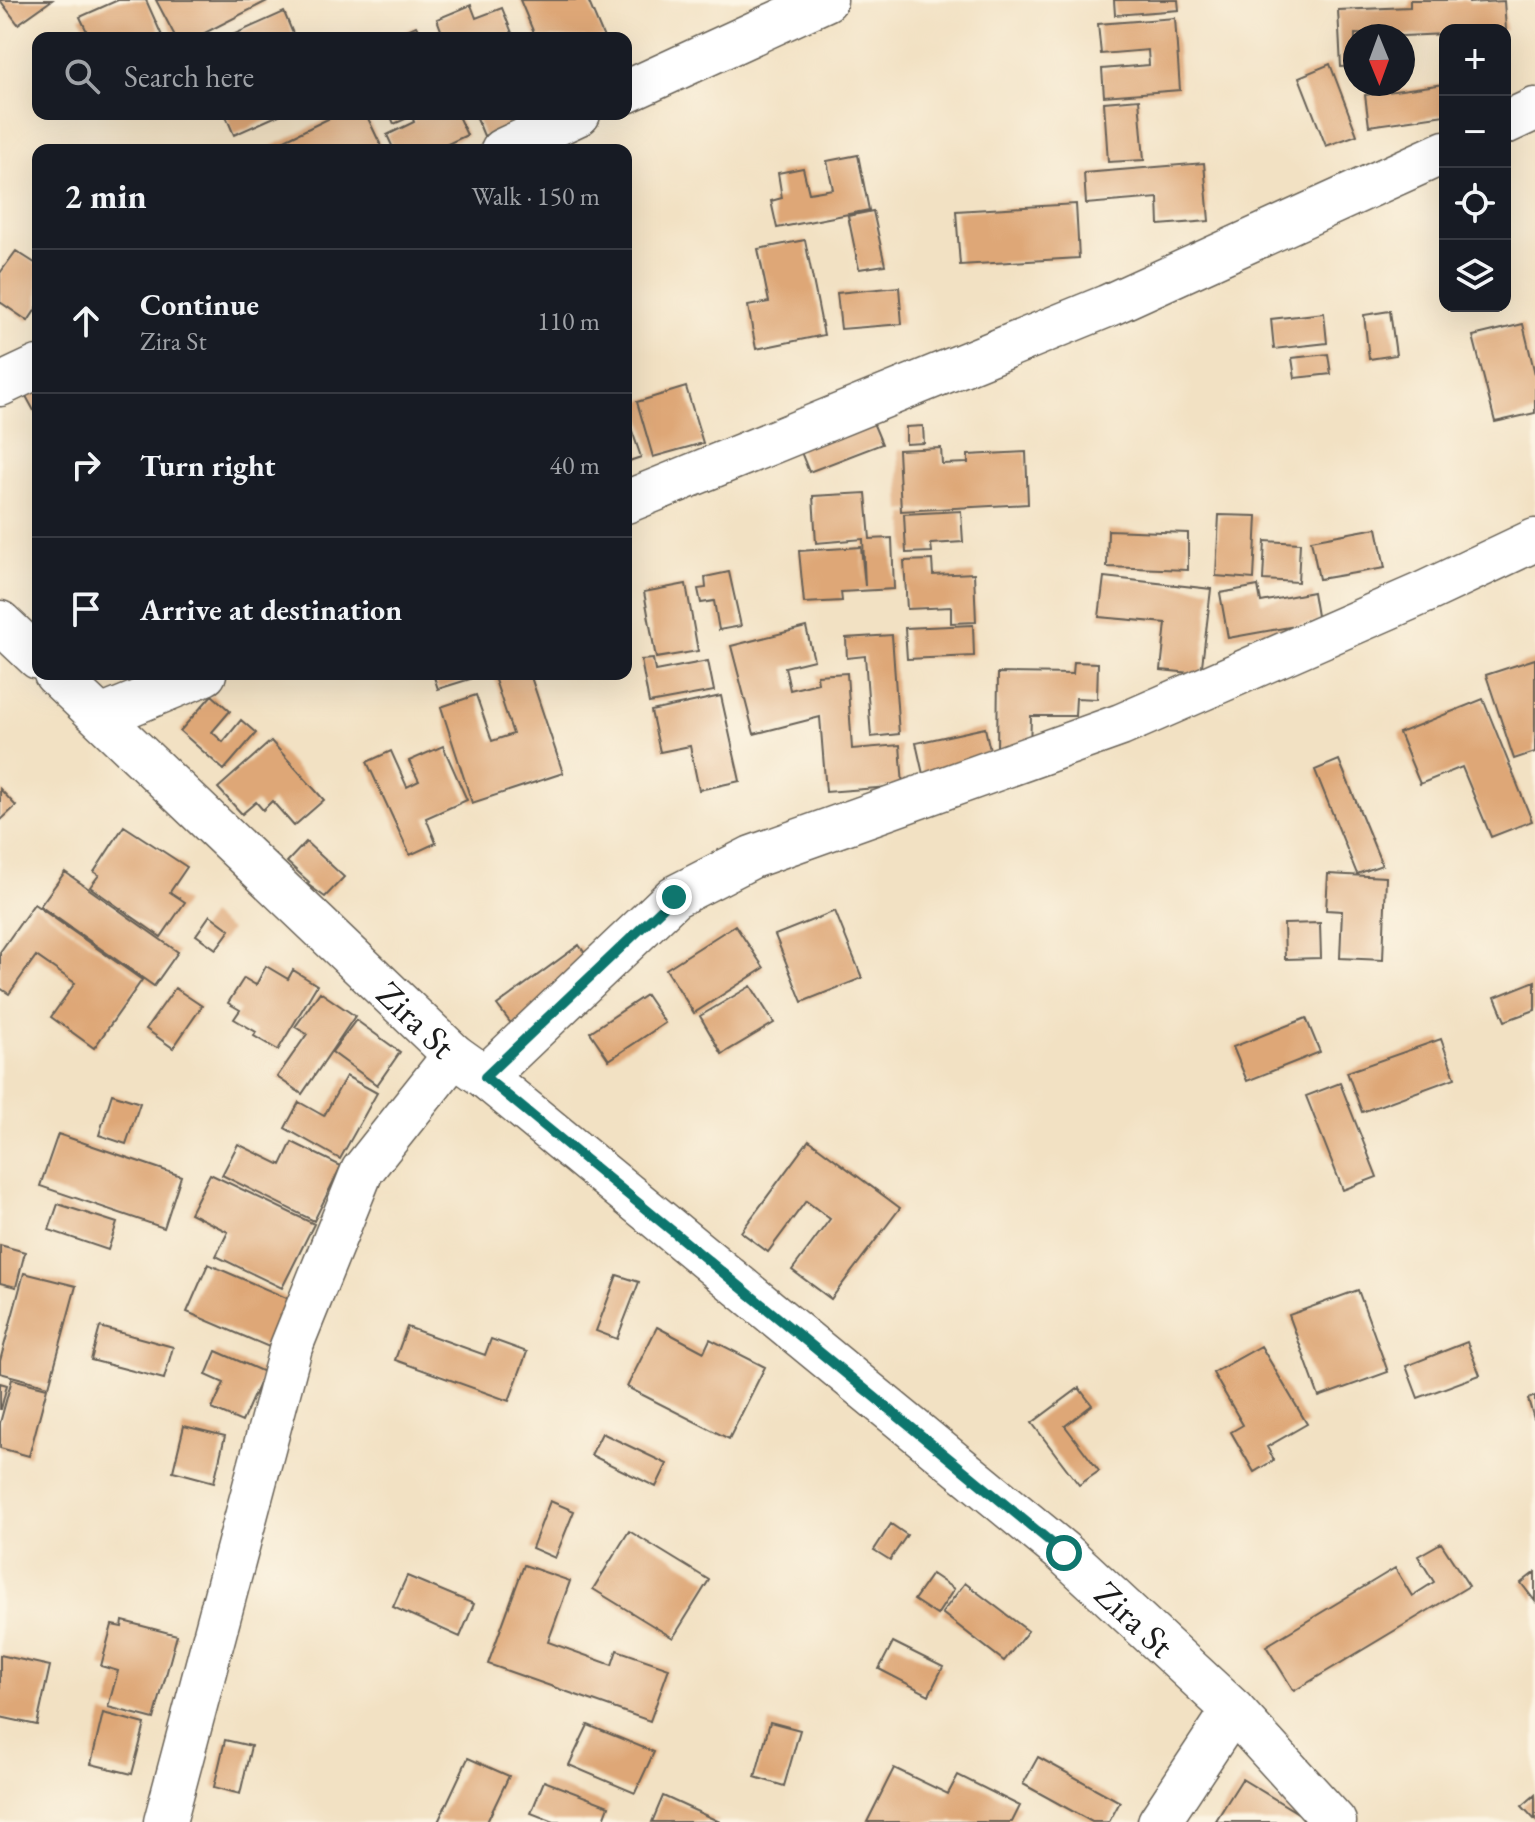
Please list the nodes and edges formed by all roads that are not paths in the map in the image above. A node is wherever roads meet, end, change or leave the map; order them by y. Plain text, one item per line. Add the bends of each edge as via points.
1 (826, 0) edge
2 (632, 89) edge
3 (1535, 109) edge
4 (566, 120) edge
5 (1511, 120) edge
6 (515, 144) edge
7 (1439, 155) edge
8 (32, 370) edge
9 (0, 385) edge
10 (632, 500) edge
11 (1535, 540) edge
12 (0, 622) edge
13 (32, 652) edge
14 (61, 680) edge
15 (190, 680) edge
16 (101, 717) junction
17 (469, 1066) junction
18 (1233, 1710) junction
19 (165, 1822) edge
20 (1159, 1822) edge
21 (1335, 1822) edge

1 - 2 street
3 - 5 street
4 - 6 street
7 - 10 street via 1107,306
8 - 9 street
11 - 17 street via 1121,725 739,863 674,897
12 - 13 street
14 - 16 street, Zira St
15 - 16 street
16 - 17 street, Zira St
17 - 18 street, Zira St via 1064,1553
17 - 19 street via 362,1171 291,1347
18 - 20 street
18 - 21 street, Zira St

